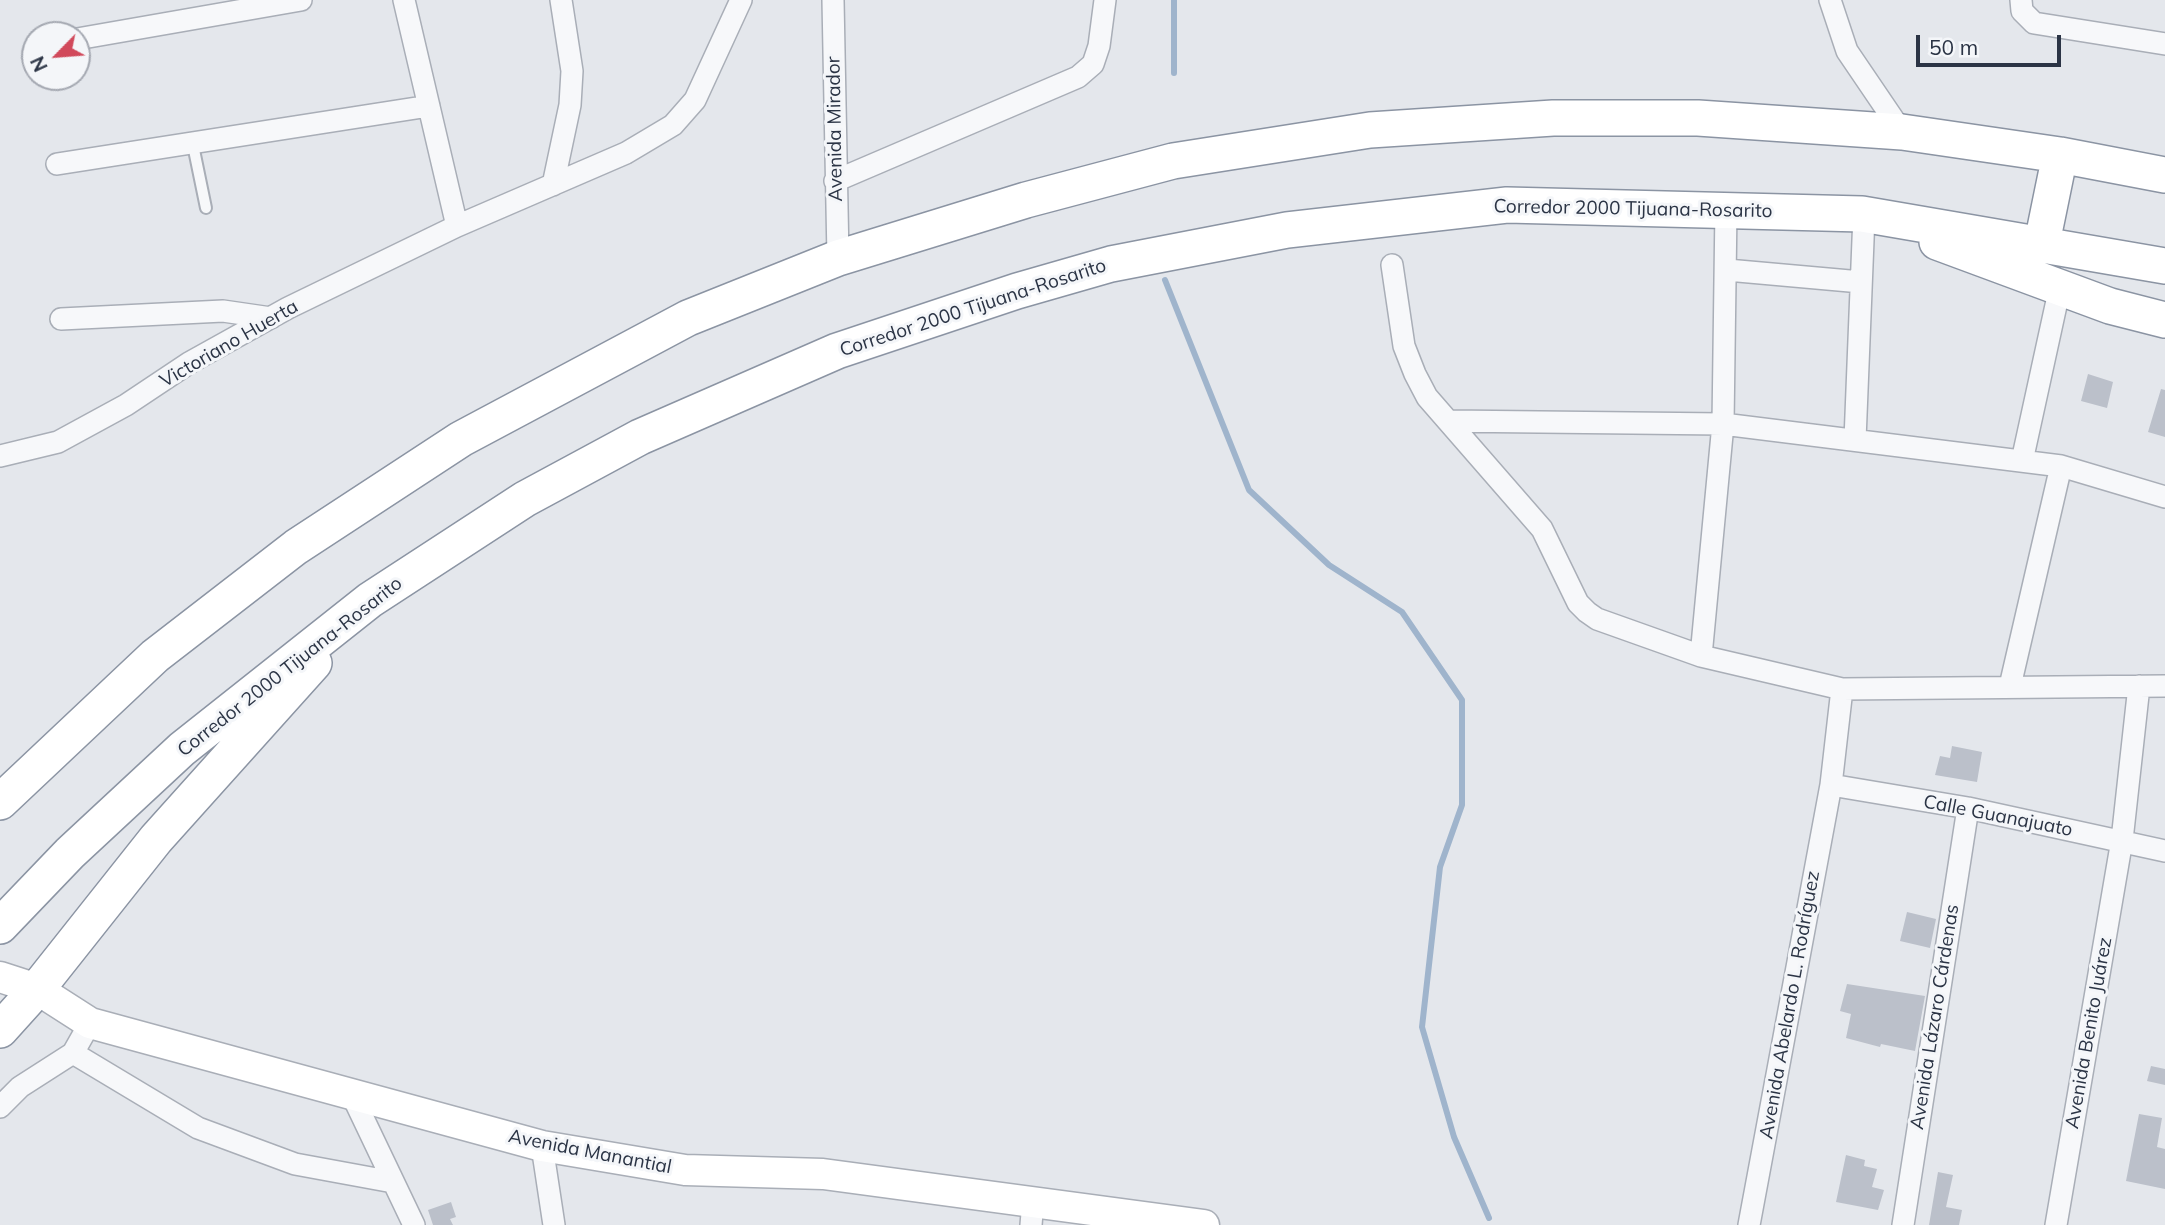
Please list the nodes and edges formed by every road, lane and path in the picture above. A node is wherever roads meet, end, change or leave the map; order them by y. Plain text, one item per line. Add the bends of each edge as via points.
1 (301, 0) edge
2 (404, 0) edge
3 (561, 0) edge
4 (741, 0) edge
5 (833, 0) edge
6 (1105, 0) edge
7 (1830, 0) edge
8 (2021, 0) edge
9 (91, 37) edge
10 (2165, 44) edge
11 (429, 106) junction
12 (1902, 132) junction
13 (193, 145) junction
14 (2060, 155) junction
15 (57, 164) dead end
16 (2165, 175) edge
17 (835, 181) junction
18 (553, 185) junction
19 (205, 208) dead end
20 (1726, 208) junction
21 (1863, 214) junction
22 (457, 226) junction
23 (2042, 243) junction
24 (838, 258) junction
25 (1392, 265) dead end
26 (2165, 266) edge
27 (1727, 270) junction
28 (1861, 282) junction
29 (2060, 287) junction
30 (271, 318) junction
31 (61, 319) dead end
32 (2165, 320) edge
33 (1448, 421) junction
34 (1723, 424) junction
35 (1855, 440) junction
36 (0, 456) edge
37 (2022, 461) junction
38 (2061, 466) junction
39 (2165, 497) edge
40 (370, 600) junction
41 (155, 656) junction
42 (1701, 656) junction
43 (2010, 686) junction
44 (2138, 686) junction
45 (2165, 686) edge
46 (1842, 689) junction
47 (0, 768) edge
48 (1831, 785) junction
49 (0, 802) edge
50 (1968, 808) junction
51 (2122, 840) junction
52 (2165, 851) edge
53 (8, 917) edge
54 (0, 977) edge
55 (37, 989) junction
56 (90, 1023) junction
57 (0, 1030) edge
58 (73, 1053) junction
59 (352, 1095) junction
60 (0, 1107) edge
61 (542, 1146) junction
62 (393, 1182) junction
63 (1032, 1213) edge
64 (414, 1225) edge
65 (554, 1225) edge
66 (1204, 1225) edge
67 (1749, 1225) edge
68 (1903, 1225) edge
69 (2056, 1225) edge

1 - 9 street
2 - 11 street
3 - 18 street via 572,71 570,105
4 - 18 street, Victoriano Huerta via 695,100 673,125 626,153
5 - 17 street, Avenida Mirador
6 - 17 street via 1093,64 1078,76
7 - 12 street via 1847,51
8 - 10 street via 2022,11 2034,23
11 - 13 street
11 - 22 street
12 - 14 highway
12 - 24 highway via 1698,118 1553,118 1370,130 1173,161
13 - 15 street
13 - 19 lane
14 - 16 highway
14 - 23 highway
17 - 24 street, Avenida Mirador
18 - 22 street, Victoriano Huerta
20 - 21 highway, Corredor 2000 Tijuana-Rosarito
20 - 27 street
20 - 40 highway, Corredor 2000 Tijuana-Rosarito via 1507,205 1287,230 1111,264 1031,287 836,351 640,437 525,499
21 - 23 highway, Corredor 2000 Tijuana-Rosarito
21 - 28 street
21 - 29 highway
22 - 30 street, Victoriano Huerta
23 - 26 highway, Corredor 2000 Tijuana-Rosarito
24 - 41 highway via 688,318 461,439 296,547
25 - 33 street via 1404,346 1427,397
27 - 28 street
27 - 34 street
28 - 35 street
29 - 32 highway
29 - 37 street
30 - 31 street via 223,311
30 - 36 street, Victoriano Huerta via 58,442
33 - 34 street
33 - 42 street via 1542,529 1578,603 1587,612
34 - 35 street
34 - 42 street
35 - 37 street
37 - 38 street
38 - 39 street
38 - 43 street
40 - 53 highway, Corredor 2000 Tijuana-Rosarito via 181,749
40 - 55 highway via 156,839
41 - 47 highway via 52,724
41 - 49 highway
42 - 46 street
43 - 44 street
43 - 46 street
44 - 45 street
44 - 51 street, Avenida Benito Juárez
46 - 48 street, Avenida Abelardo L. Rodríguez
48 - 50 street, Calle Guanajuato
48 - 67 street, Avenida Abelardo L. Rodríguez
50 - 51 street, Calle Guanajuato
50 - 68 street, Avenida Lázaro Cárdenas
51 - 52 street, Calle Guanajuato
51 - 69 street, Avenida Benito Juárez
54 - 55 main road, Avenida Manantial
55 - 56 main road, Avenida Manantial
55 - 57 highway
56 - 58 street
56 - 59 main road, Avenida Manantial
58 - 60 street via 20,1087
58 - 62 street via 198,1128 295,1164
59 - 61 main road, Avenida Manantial
59 - 62 street
61 - 63 main road, Avenida Manantial via 685,1170 823,1174
61 - 65 street
62 - 64 street
63 - 66 main road, Avenida Manantial

